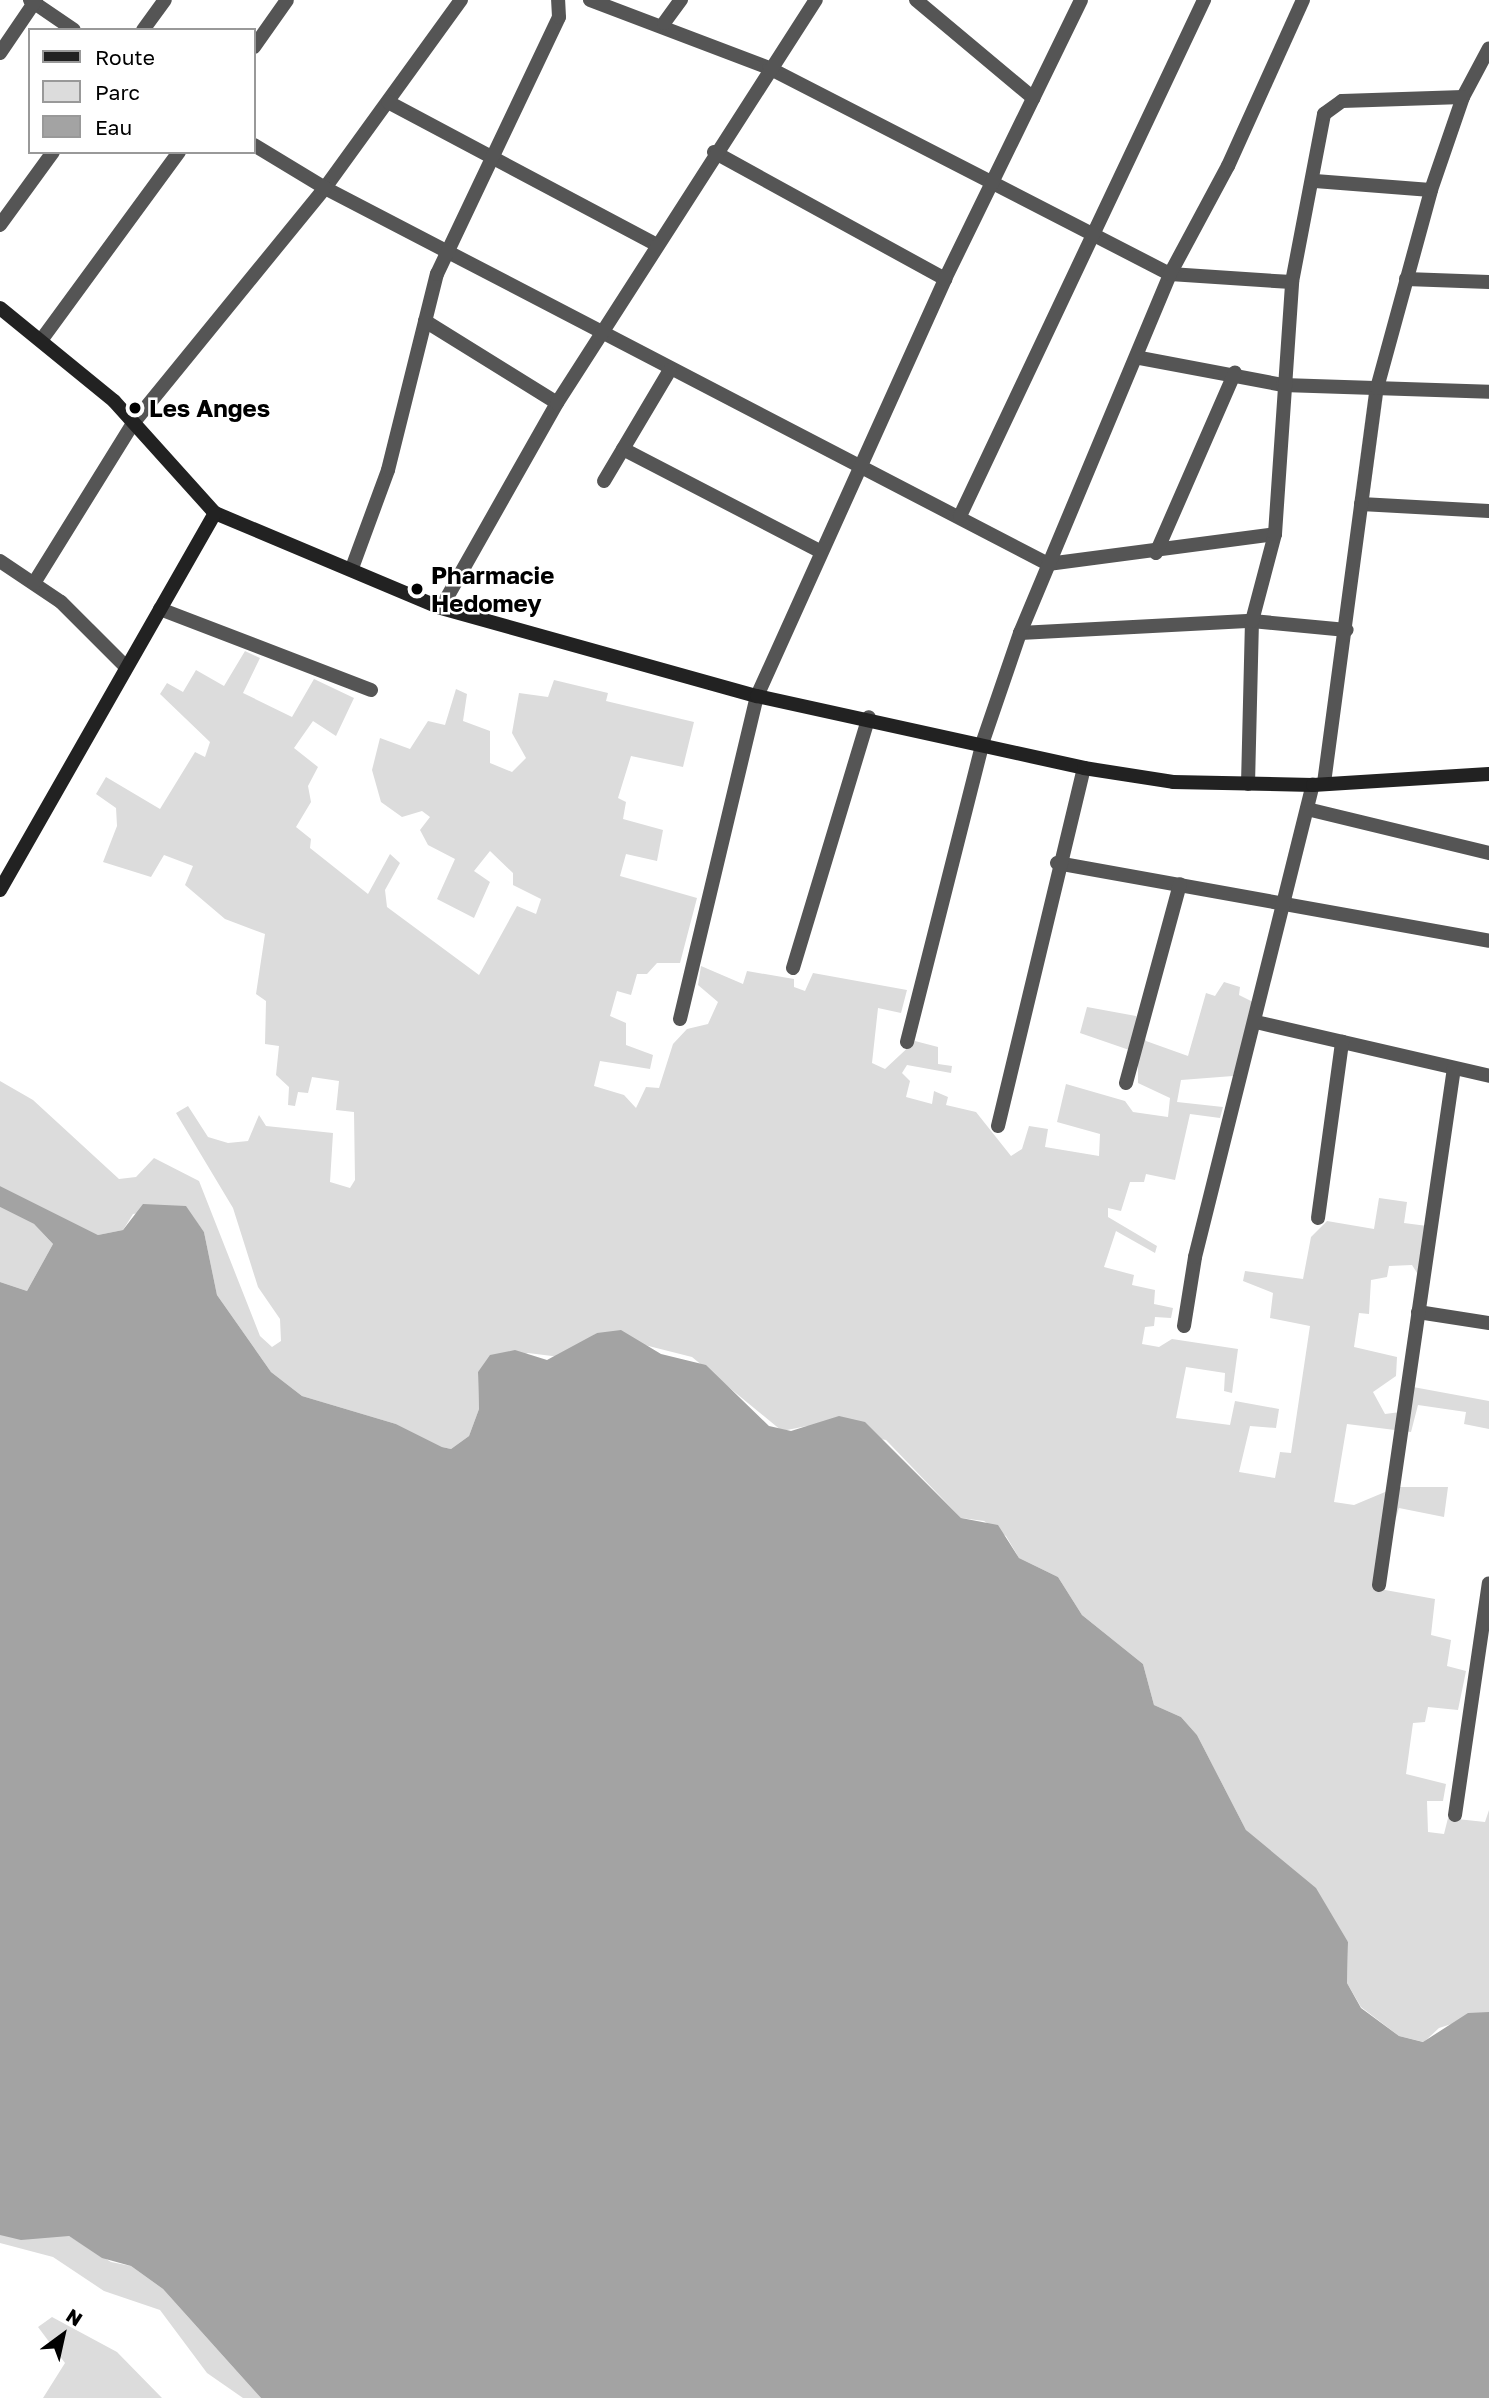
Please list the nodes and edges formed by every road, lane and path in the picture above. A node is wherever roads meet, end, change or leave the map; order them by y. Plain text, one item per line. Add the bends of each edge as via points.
1 (165, 0) edge
2 (287, 0) edge
3 (461, 0) edge
4 (558, 0) edge
5 (590, 0) edge
6 (681, 0) edge
7 (816, 0) edge
8 (916, 0) edge
9 (1081, 0) edge
10 (1205, 0) edge
11 (1303, 0) edge
12 (34, 1) edge
13 (664, 23) junction
14 (71, 28) edge
15 (144, 28) edge
16 (256, 44) edge
17 (1489, 48) edge
18 (0, 53) edge
19 (769, 68) junction
20 (1463, 97) junction
21 (1033, 98) junction
22 (388, 102) junction
23 (256, 146) edge
24 (714, 152) junction
25 (52, 154) edge
26 (178, 154) edge
27 (493, 162) junction
28 (1315, 181) junction
29 (991, 185) junction
30 (326, 188) junction
31 (1430, 190) junction
32 (0, 225) edge
33 (1088, 234) junction
34 (657, 245) junction
35 (446, 253) junction
36 (1170, 274) junction
37 (945, 279) junction
38 (1406, 279) junction
39 (1292, 282) junction
40 (1489, 282) edge
41 (0, 308) edge
42 (425, 321) junction
43 (601, 333) junction
44 (42, 339) junction
45 (1140, 358) junction
46 (670, 370) junction
47 (1235, 372) junction
48 (1283, 385) junction
49 (1377, 388) junction
50 (1489, 392) edge
51 (556, 403) junction
52 (134, 422) junction
53 (623, 449) junction
54 (862, 467) junction
55 (604, 481) dead end
56 (1361, 504) junction
57 (1489, 511) edge
58 (215, 513) junction
59 (960, 516) junction
60 (1275, 534) junction
61 (820, 551) junction
62 (1156, 553) junction
63 (0, 561) edge
64 (1048, 564) junction
65 (352, 568) junction
66 (34, 583) junction
67 (440, 608) junction
68 (160, 609) junction
69 (1252, 621) junction
70 (1348, 630) junction
71 (1020, 633) junction
72 (126, 667) junction
73 (371, 690) dead end
74 (757, 696) junction
75 (869, 717) junction
76 (983, 741) junction
77 (1084, 768) junction
78 (1489, 774) edge
79 (1248, 784) junction
80 (1319, 784) junction
81 (1307, 809) junction
82 (1489, 853) edge
83 (1058, 863) junction
84 (1180, 884) junction
85 (0, 890) edge
86 (1285, 902) junction
87 (1489, 941) edge
88 (793, 968) dead end
89 (680, 1019) dead end
90 (1256, 1022) junction
91 (907, 1042) dead end
92 (1342, 1042) junction
93 (1454, 1068) junction
94 (1489, 1076) edge
95 (1126, 1083) dead end
96 (998, 1126) dead end
97 (1318, 1218) dead end
98 (1418, 1312) junction
99 (1489, 1323) edge
100 (1184, 1326) dead end
101 (1489, 1583) edge
102 (1378, 1585) dead end
103 (1455, 1815) dead end

1 - 15 street
2 - 16 street
3 - 22 street
4 - 27 street via 559,17
5 - 13 street
6 - 13 street
7 - 19 street
8 - 21 street
9 - 21 street
10 - 33 street
11 - 36 street via 1228,166
12 - 14 street
12 - 18 street
13 - 19 street
17 - 20 street
19 - 24 street
19 - 29 street
20 - 28 street via 1331,105 1321,126
20 - 31 street
21 - 29 street
22 - 27 street
22 - 30 street
23 - 30 street
24 - 34 street
24 - 37 street
25 - 32 street
26 - 44 street
27 - 34 street
27 - 35 street
28 - 31 street
28 - 39 street
29 - 33 street
29 - 37 street
30 - 35 street
30 - 52 street
31 - 38 street
33 - 36 street
33 - 59 street via 1054,321
34 - 43 street
35 - 42 street
35 - 43 street
36 - 39 street
36 - 45 street
37 - 54 street
38 - 40 street
38 - 49 street
39 - 48 street
41 - 44 street
42 - 51 street
42 - 65 street via 388,470
43 - 46 street
43 - 51 street
44 - 52 street
45 - 47 street
45 - 64 street
46 - 53 street
46 - 54 street
47 - 48 street
47 - 62 street
48 - 49 street
48 - 60 street
49 - 50 street
49 - 56 street
51 - 67 street
52 - 58 street
52 - 66 street
53 - 55 street
53 - 61 street
54 - 59 street
54 - 61 street
56 - 57 street
56 - 70 street
58 - 65 street
58 - 68 street
59 - 64 street
60 - 62 street
60 - 69 street
61 - 74 street
62 - 64 street
63 - 66 street
64 - 71 street
65 - 67 street
66 - 72 street
67 - 74 street
68 - 72 street
68 - 73 street
69 - 70 street
69 - 71 street
69 - 79 street
70 - 80 street
71 - 76 street
72 - 85 street
74 - 75 street
74 - 89 street
75 - 76 street
75 - 88 street
76 - 77 street
76 - 91 street
77 - 79 street via 1173,782
77 - 83 street
78 - 80 street
79 - 80 street
80 - 81 street
81 - 82 street
81 - 86 street
83 - 84 street
83 - 96 street
84 - 86 street
84 - 95 street
86 - 87 street
86 - 90 street
90 - 92 street
90 - 100 street via 1195,1257
92 - 93 street
92 - 97 street
93 - 94 street
93 - 98 street
98 - 99 street
98 - 102 street
101 - 103 street

